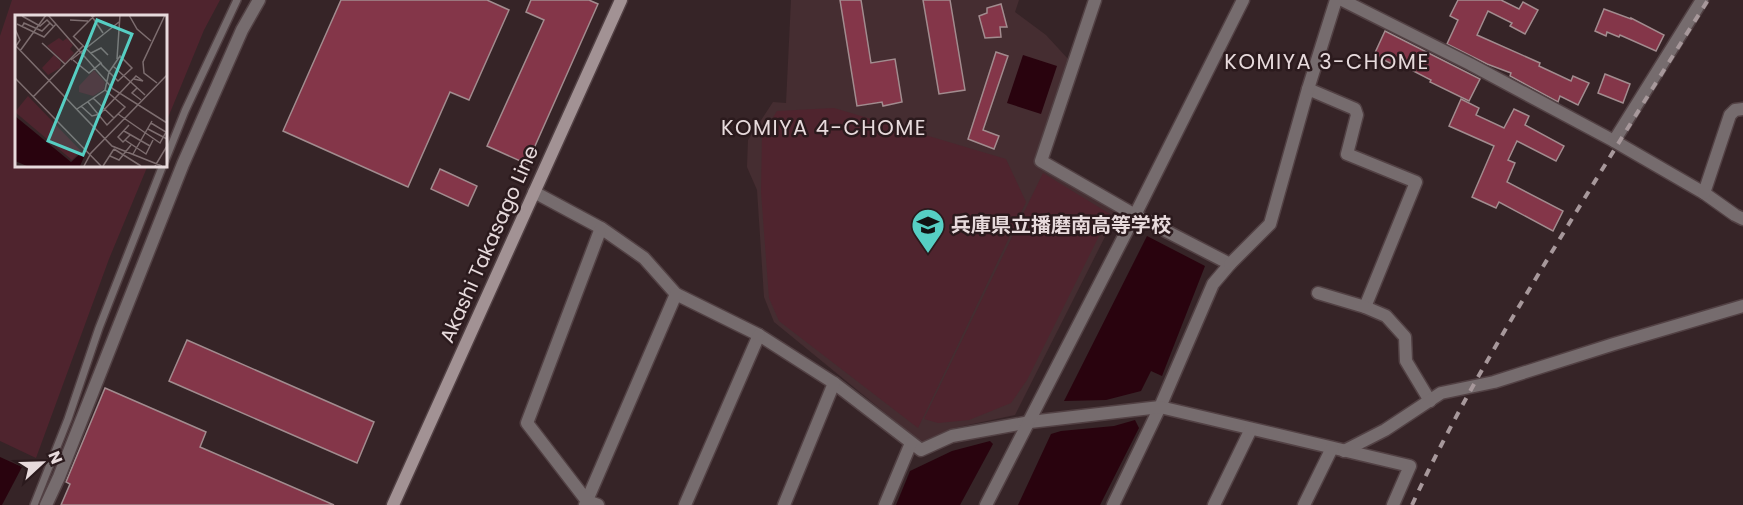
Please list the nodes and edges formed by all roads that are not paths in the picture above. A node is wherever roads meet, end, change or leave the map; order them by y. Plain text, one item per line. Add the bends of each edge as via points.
1 (237, 0) edge
2 (259, 0) edge
3 (621, 0) edge
4 (1095, 0) edge
5 (1243, 0) edge
6 (1335, 0) edge
7 (1342, 0) edge
8 (1702, 0) edge
9 (1308, 89) junction
10 (1743, 109) edge
11 (1614, 141) junction
12 (166, 158) edge
13 (163, 166) edge
14 (534, 192) junction
15 (1704, 193) junction
16 (1135, 215) junction
17 (1743, 219) edge
18 (601, 228) junction
19 (1230, 264) junction
20 (1318, 293) dead end
21 (676, 294) junction
22 (1365, 306) junction
23 (1743, 306) edge
24 (759, 335) junction
25 (834, 383) junction
26 (1430, 401) junction
27 (1160, 407) junction
28 (1030, 422) junction
29 (1251, 429) junction
30 (911, 443) junction
31 (1338, 450) junction
32 (590, 504) edge
33 (34, 505) edge
34 (46, 505) edge
35 (393, 505) edge
36 (685, 505) edge
37 (784, 505) edge
38 (885, 505) edge
39 (986, 505) edge
40 (1113, 505) edge
41 (1214, 505) edge
42 (1304, 505) edge
43 (1393, 505) edge

1 - 12 lane
2 - 34 street via 183,164
3 - 14 main road, Akashi Takasago Line
4 - 16 street via 1041,161
5 - 16 street
6 - 9 street
7 - 11 street
8 - 11 street
9 - 19 street via 1270,224
9 - 22 street via 1355,110 1347,154 1416,182
10 - 15 street via 1730,115
11 - 15 street
13 - 33 lane
14 - 18 street
14 - 35 main road, Akashi Takasago Line
15 - 17 street
16 - 19 street
16 - 28 street
18 - 21 street via 644,258
18 - 32 street via 526,423
19 - 27 street via 1213,284
20 - 22 street
21 - 24 street
21 - 32 street
22 - 26 street via 1386,316 1405,337 1406,361
23 - 26 street via 1494,382 1441,393
24 - 25 street
24 - 36 street
25 - 30 street
25 - 37 street
26 - 31 street via 1385,430
27 - 28 street
27 - 29 street
27 - 40 street
28 - 30 street via 952,436 921,450
28 - 39 street
29 - 31 street
29 - 41 street
30 - 38 street
31 - 42 street
31 - 43 street via 1410,466

